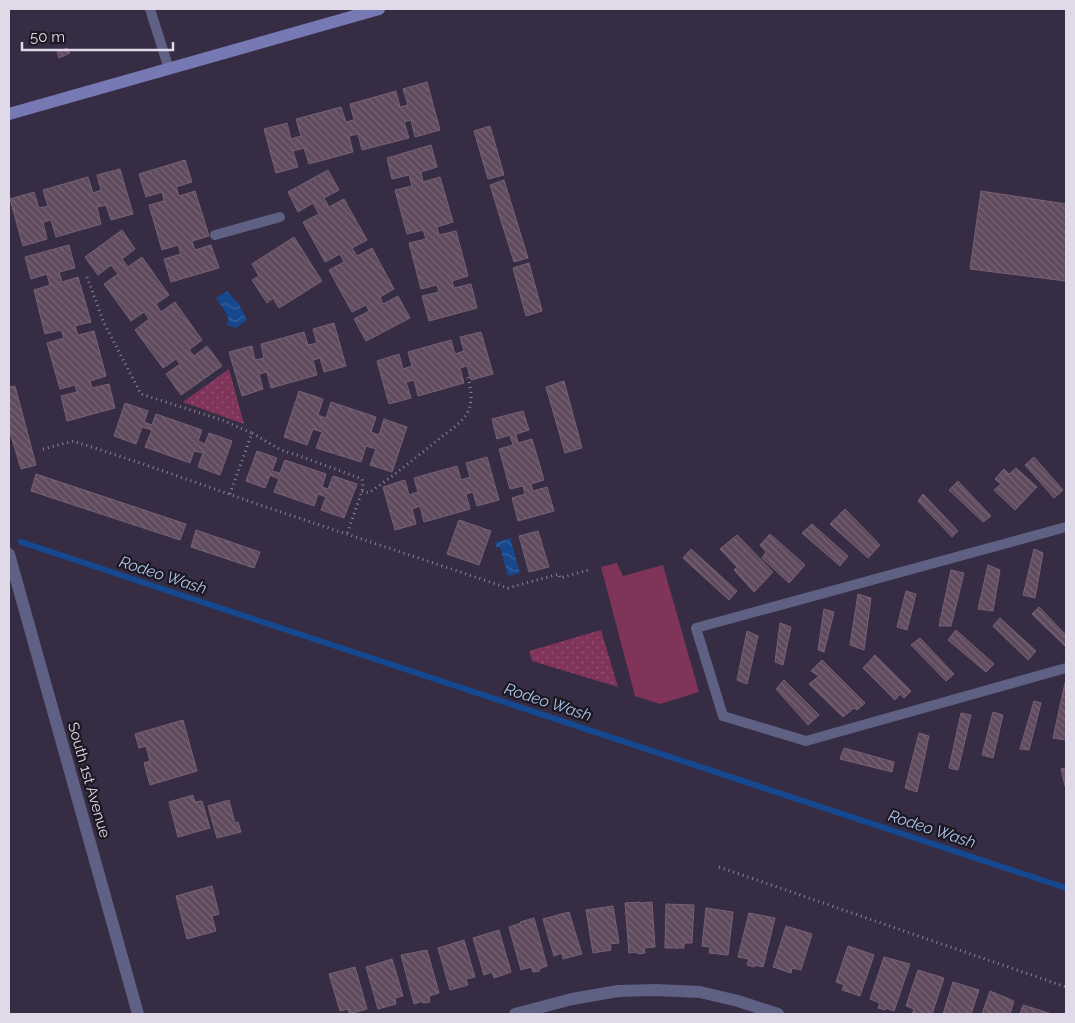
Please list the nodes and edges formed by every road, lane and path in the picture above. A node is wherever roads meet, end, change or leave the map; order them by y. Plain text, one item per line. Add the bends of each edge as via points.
1 (150, 9) edge
2 (379, 9) edge
3 (168, 69) junction
4 (9, 114) edge
5 (280, 217) dead end
6 (215, 235) dead end
7 (87, 277) dead end
8 (468, 377) dead end
9 (252, 433) junction
10 (42, 449) dead end
11 (362, 492) junction
12 (230, 494) junction
13 (1066, 527) edge
14 (346, 534) junction
15 (9, 554) edge
16 (588, 570) dead end
17 (1066, 668) edge
18 (719, 867) dead end
19 (1066, 987) edge
20 (138, 1014) edge
21 (515, 1014) edge
22 (778, 1014) edge

1 - 3 lane
2 - 3 main road
3 - 4 main road
5 - 6 lane
7 - 9 path via 104,323 141,394
8 - 11 path via 472,395 466,414 405,467 369,493
9 - 11 path via 281,450 362,479
9 - 12 path
10 - 12 path via 73,441
11 - 14 path
12 - 14 path
13 - 17 lane via 696,628 722,716 806,741
14 - 16 path via 508,588
15 - 20 street, South 1st Avenue
18 - 19 path
21 - 22 street via 618,991 656,990 700,992

